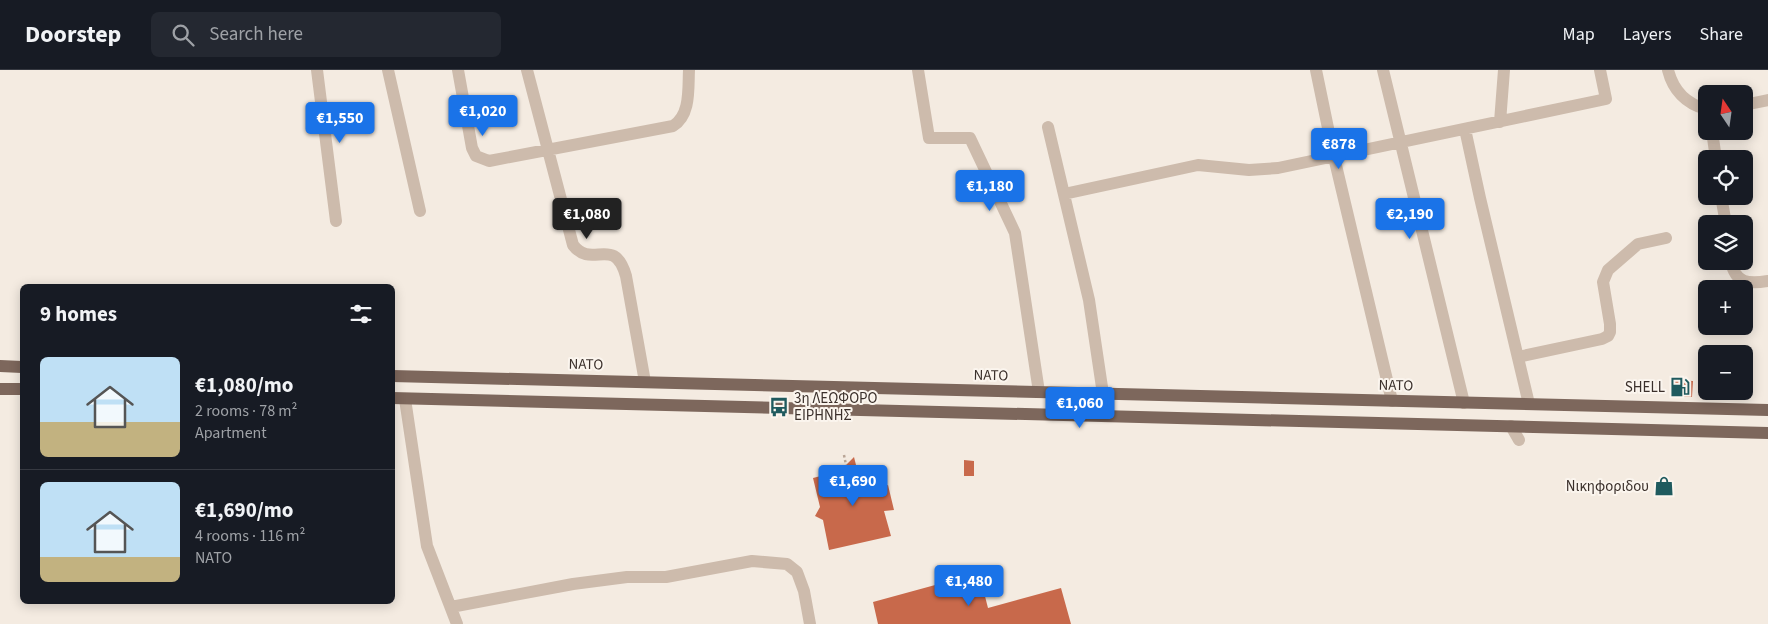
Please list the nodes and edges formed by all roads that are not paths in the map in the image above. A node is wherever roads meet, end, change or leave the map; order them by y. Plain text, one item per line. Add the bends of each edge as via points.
1 (317, 70) edge
2 (388, 70) edge
3 (458, 70) edge
4 (527, 70) edge
5 (689, 70) edge
6 (918, 70) edge
7 (1316, 70) edge
8 (1383, 70) edge
9 (1504, 70) edge
10 (1600, 70) edge
11 (1668, 70) edge
12 (1768, 100) edge
13 (1753, 103) edge
14 (1698, 106) edge
15 (1500, 122) junction
16 (1048, 127) dead end
17 (1465, 129) junction
18 (1400, 142) junction
19 (548, 151) junction
20 (1334, 157) junction
21 (1064, 194) junction
22 (420, 211) dead end
23 (336, 221) dead end
24 (1666, 238) dead end
25 (1734, 270) edge
26 (1768, 281) edge
27 (1518, 357) junction
28 (0, 366) edge
29 (20, 366) edge
30 (395, 376) edge
31 (646, 382) junction
32 (0, 389) edge
33 (20, 389) edge
34 (1039, 392) junction
35 (1103, 394) junction
36 (399, 399) edge
37 (1392, 401) junction
38 (1464, 403) junction
39 (1529, 404) junction
40 (1768, 410) edge
41 (1510, 426) junction
42 (1768, 433) edge
43 (1519, 440) dead end
44 (451, 607) junction
45 (458, 624) edge
46 (810, 624) edge

1 - 23 street
2 - 22 street
3 - 19 street via 470,143 476,156 488,161
4 - 19 street
5 - 19 street via 685,113 673,126
6 - 34 street via 930,138 970,138 1015,233
7 - 20 street
8 - 18 street
9 - 15 street
10 - 15 street via 1606,99
11 - 14 street via 1685,100
12 - 13 street
15 - 17 street
16 - 21 street
17 - 18 street
17 - 27 street
18 - 20 street
18 - 38 street
19 - 31 street via 573,245 579,253 614,255 622,262
20 - 21 street via 1249,170 1198,165
20 - 37 street
21 - 35 street via 1089,300
24 - 27 street via 1638,244 1605,275 1603,290 1610,324 1608,336 1602,340
25 - 26 street via 1741,281
27 - 39 street
28 - 29 main road
30 - 31 main road, ΝΑΤΟ
31 - 34 main road, ΝΑΤΟ
32 - 33 main road
34 - 35 main road, ΝΑΤΟ
35 - 37 main road, ΝΑΤΟ
36 - 41 main road
36 - 44 street via 427,546
37 - 38 main road, ΝΑΤΟ
38 - 39 main road, ΝΑΤΟ
39 - 40 main road, ΝΑΤΟ
41 - 42 main road
41 - 43 street
44 - 45 street
44 - 46 street via 573,584 627,577 666,577 752,561 787,564 797,572

